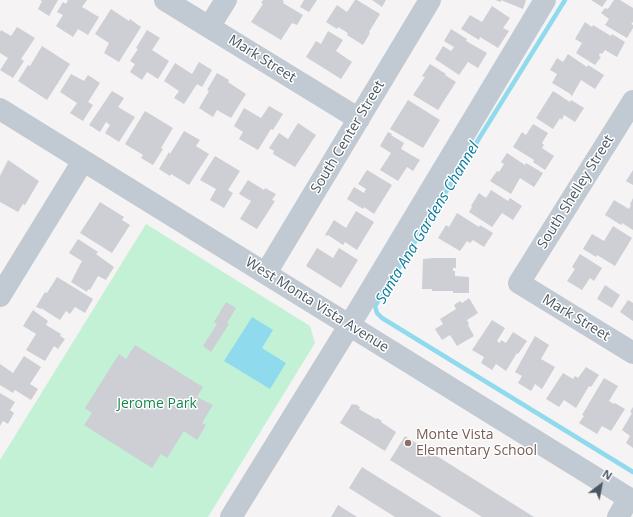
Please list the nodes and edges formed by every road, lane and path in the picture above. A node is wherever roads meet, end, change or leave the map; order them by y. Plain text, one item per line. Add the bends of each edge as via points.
1 (165, 0) edge
2 (226, 0) edge
3 (430, 0) edge
4 (545, 0) edge
5 (209, 27) junction
6 (633, 102) edge
7 (0, 109) edge
8 (359, 119) junction
9 (84, 161) junction
10 (266, 273) junction
11 (519, 283) joint
12 (0, 296) edge
13 (349, 326) junction
14 (633, 353) edge
15 (631, 500) edge
16 (231, 517) edge
17 (618, 517) edge

1 - 5 street, Mark Street
2 - 5 street
3 - 8 street, South Center Street
4 - 13 street
5 - 8 street, Mark Street
6 - 11 street, South Shelley Street
7 - 9 street, West Monta Vista Avenue
8 - 10 street, South Center Street
9 - 10 street, West Monta Vista Avenue
9 - 12 street
10 - 13 street, West Monta Vista Avenue
11 - 14 street, Mark Street
13 - 15 street, West Monta Vista Avenue
13 - 16 street
15 - 17 street

